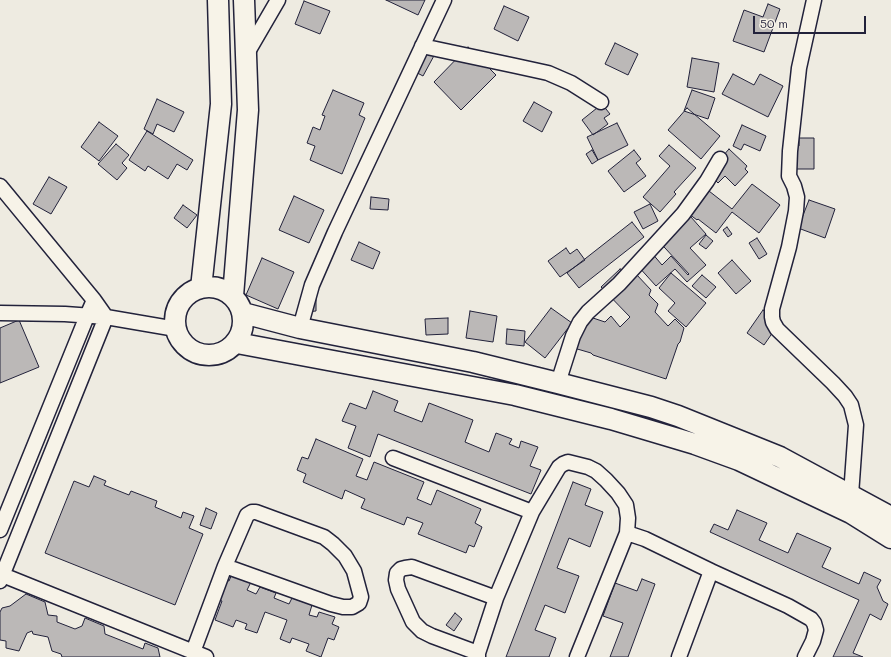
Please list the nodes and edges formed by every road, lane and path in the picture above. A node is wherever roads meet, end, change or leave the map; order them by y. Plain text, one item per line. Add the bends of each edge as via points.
1 (218, 0) edge
2 (244, 0) edge
3 (278, 0) edge
4 (444, 0) edge
5 (814, 0) edge
6 (422, 46) junction
7 (246, 55) junction
8 (601, 102) dead end
9 (720, 159) dead end
10 (0, 186) edge
11 (201, 288) junction
12 (233, 296) junction
13 (94, 300) junction
14 (243, 312) junction
15 (0, 313) edge
16 (87, 316) junction
17 (106, 317) junction
18 (300, 328) junction
19 (176, 329) junction
20 (237, 343) junction
21 (558, 383) junction
22 (393, 458) dead end
23 (851, 495) junction
24 (532, 512) junction
25 (891, 517) edge
26 (0, 530) edge
27 (627, 532) junction
28 (891, 538) edge
29 (225, 566) junction
30 (711, 571) junction
31 (1, 577) edge
32 (496, 598) junction
33 (193, 652) junction
34 (478, 655) edge
35 (206, 657) edge
36 (577, 657) edge
37 (679, 657) edge
38 (805, 657) edge

1 - 11 street via 221,104
2 - 7 street
3 - 7 street
4 - 6 street
5 - 23 street via 799,68 790,151 789,176 797,197 796,211 772,317 777,329 833,383 851,405 856,425
6 - 8 street via 548,73 571,83
6 - 18 street via 315,278
7 - 12 street via 248,110
9 - 21 street via 683,214 620,284 580,322
10 - 13 street
11 - 12 street via 212,287
11 - 19 street via 183,299 175,319
12 - 14 street
13 - 16 street
13 - 17 street
14 - 18 street
14 - 20 street via 242,334
15 - 16 street
16 - 17 street
16 - 26 street
17 - 19 street
17 - 31 street
18 - 21 street via 473,362
19 - 20 street via 186,346 202,355 221,354
20 - 28 street via 515,394 695,444 746,463 851,513
21 - 23 street via 678,416 780,457
22 - 24 street
23 - 25 street
24 - 27 street via 559,467 568,462 596,471 618,493 626,505
24 - 32 street
27 - 30 street
27 - 36 street
29 - 29 street via 343,607 352,607 361,597 354,571 345,556 333,544 324,537 256,512 247,515
29 - 33 street
30 - 37 street
30 - 38 street via 811,619 816,630
31 - 33 street
32 - 34 street
32 - 34 street via 412,567 401,569 397,573 398,589 413,622 422,631
33 - 35 street

